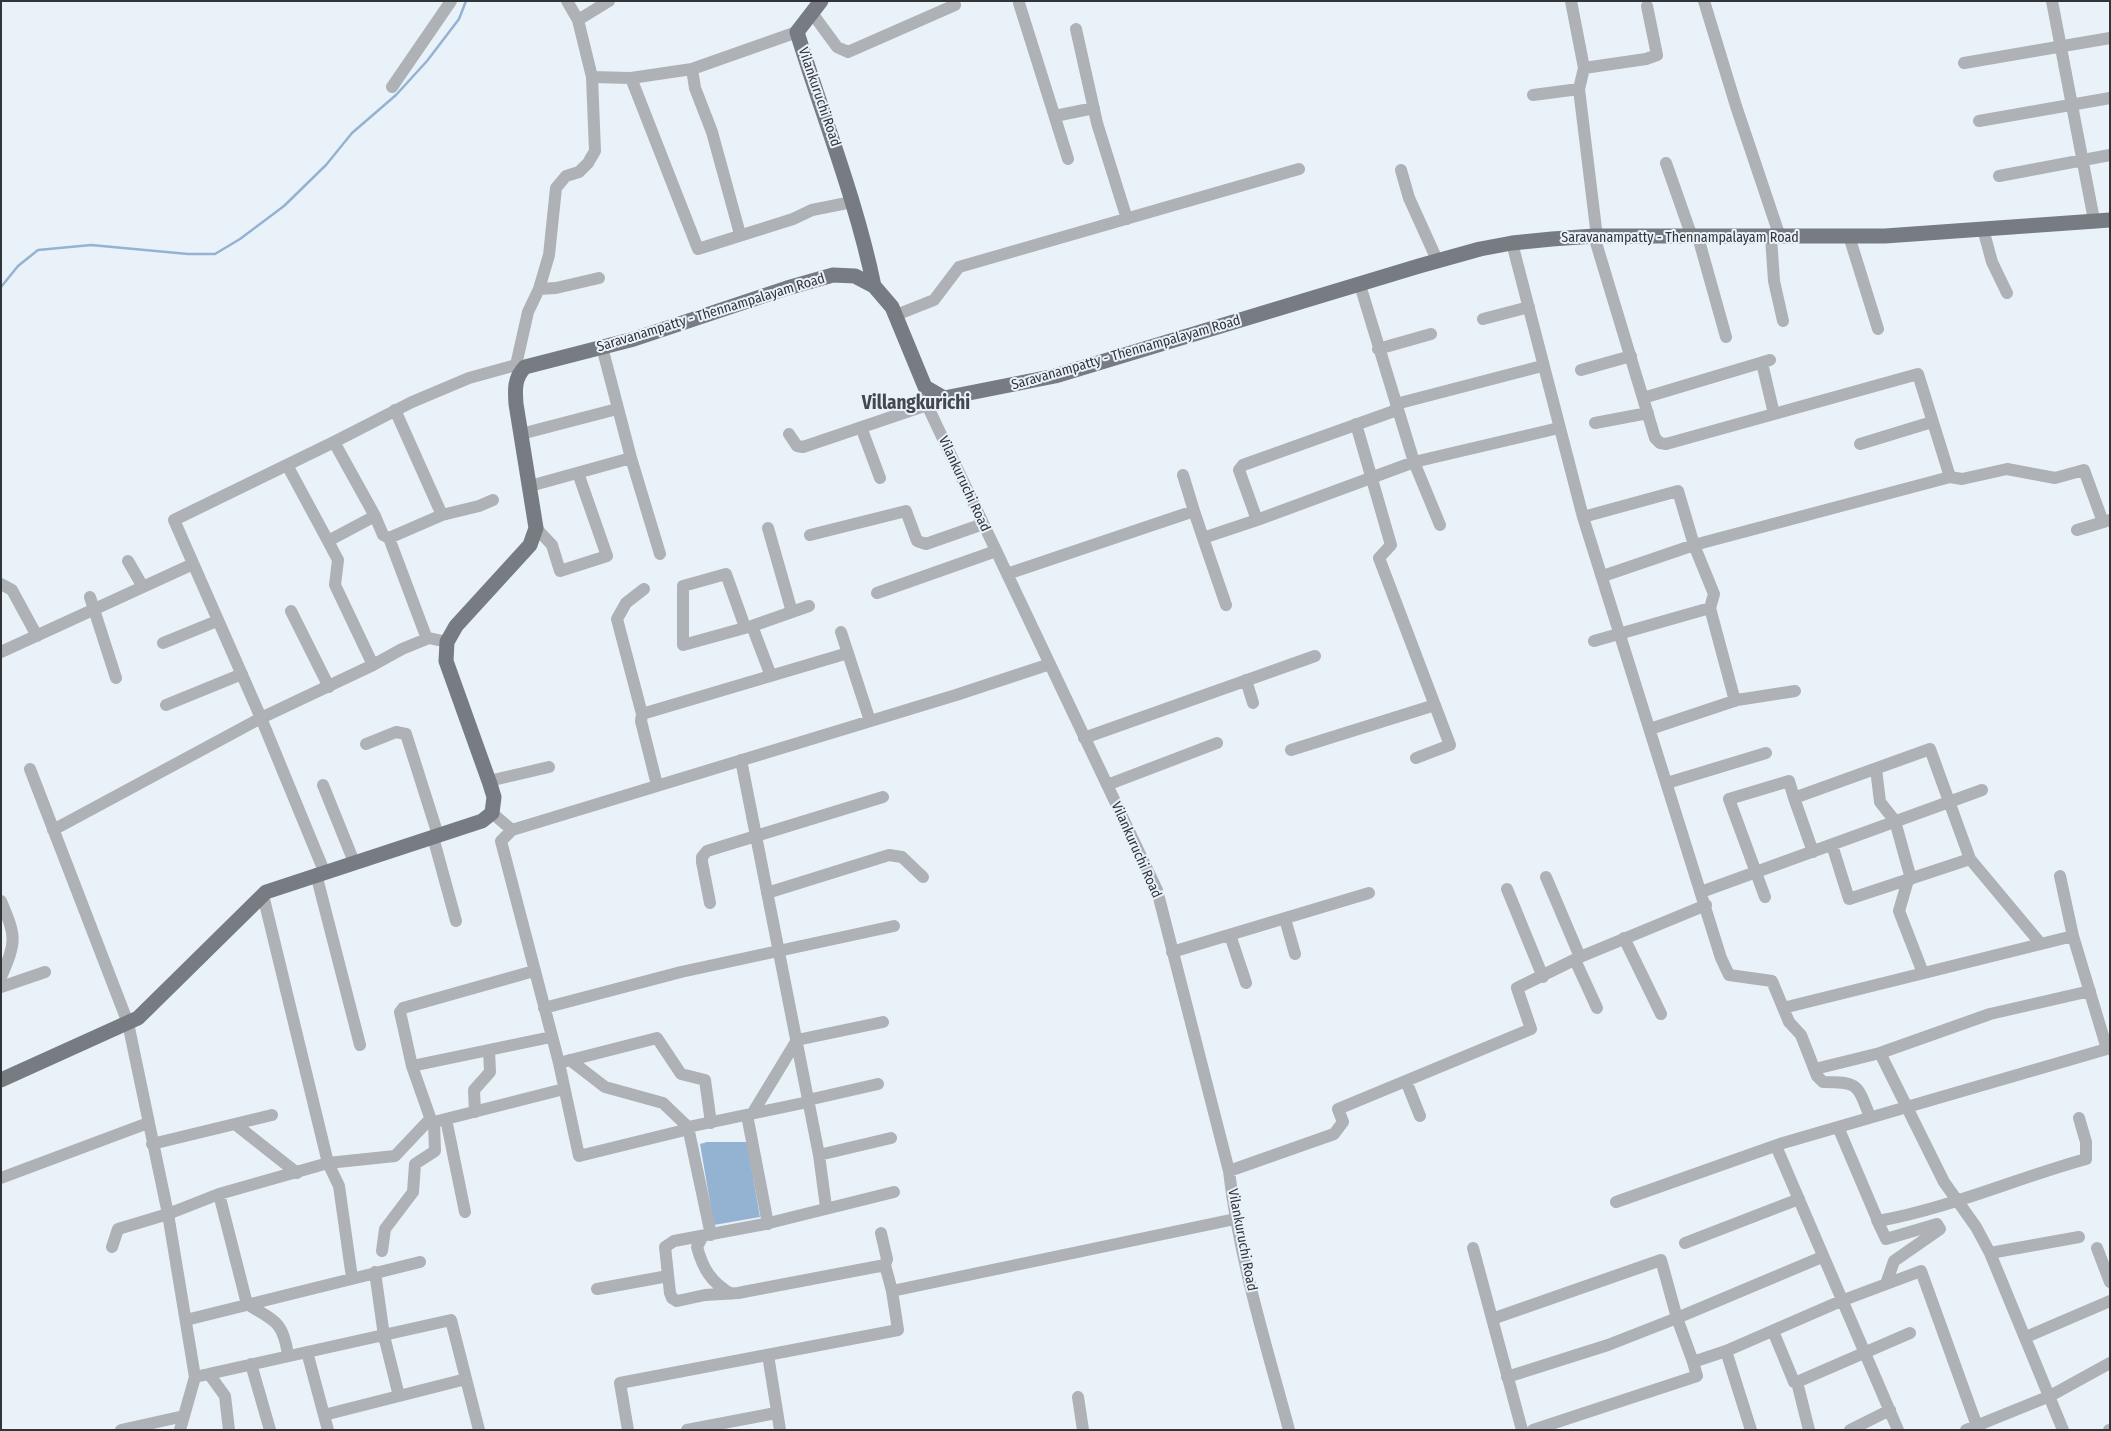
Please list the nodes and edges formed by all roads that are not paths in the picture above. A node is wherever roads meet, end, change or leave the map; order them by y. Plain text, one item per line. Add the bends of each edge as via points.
1 (451, 1) edge
2 (567, 1) edge
3 (609, 1) edge
4 (1571, 1) edge
5 (1704, 1) edge
6 (2052, 1) edge
7 (1019, 4) dead end
8 (820, 5) edge
9 (956, 5) dead end
10 (1647, 6) dead end
11 (578, 20) junction
12 (1076, 29) dead end
13 (797, 32) junction
14 (2110, 38) edge
15 (2061, 46) junction
16 (1964, 63) dead end
17 (692, 68) junction
18 (1584, 68) junction
19 (592, 77) junction
20 (631, 78) junction
21 (392, 87) dead end
22 (1579, 89) junction
23 (1533, 95) dead end
24 (2110, 98) edge
25 (2072, 106) junction
26 (1094, 108) junction
27 (1055, 116) junction
28 (1979, 121) dead end
29 (2110, 155) edge
30 (1068, 159) dead end
31 (2082, 160) junction
32 (1666, 163) dead end
33 (1299, 169) dead end
34 (1401, 170) dead end
35 (1999, 176) dead end
36 (852, 202) junction
37 (1127, 219) junction
38 (2094, 220) junction
39 (2110, 220) edge
40 (1983, 229) junction
41 (740, 234) junction
42 (1849, 236) junction
43 (1595, 237) junction
44 (1695, 237) junction
45 (1775, 237) junction
46 (1512, 243) junction
47 (1438, 262) junction
48 (599, 278) dead end
49 (1360, 285) junction
50 (874, 286) junction
51 (539, 289) junction
52 (2006, 293) dead end
53 (1529, 307) junction
54 (896, 315) junction
55 (1483, 318) dead end
56 (1784, 321) dead end
57 (1878, 329) dead end
58 (1431, 334) dead end
59 (1726, 337) dead end
60 (602, 347) junction
61 (1378, 348) junction
62 (1631, 356) junction
63 (1542, 366) junction
64 (518, 369) junction
65 (1581, 370) dead end
66 (925, 387) junction
67 (1643, 398) junction
68 (927, 405) junction
69 (1396, 407) junction
70 (618, 409) junction
71 (395, 410) junction
72 (1648, 413) junction
73 (1774, 414) junction
74 (1932, 422) junction
75 (1595, 423) dead end
76 (1356, 424) junction
77 (861, 427) junction
78 (1559, 428) junction
79 (521, 434) junction
80 (789, 434) dead end
81 (334, 442) junction
82 (1860, 444) dead end
83 (631, 458) junction
84 (1414, 462) junction
85 (288, 465) junction
86 (578, 472) junction
87 (1183, 475) dead end
88 (1950, 477) junction
89 (880, 478) dead end
90 (1371, 478) junction
91 (530, 486) junction
92 (493, 500) dead end
93 (1194, 511) junction
94 (442, 515) junction
95 (375, 516) junction
96 (1583, 517) junction
97 (1257, 520) junction
98 (2106, 521) edge
99 (983, 524) junction
100 (1440, 525) dead end
101 (536, 528) junction
102 (768, 528) dead end
103 (2077, 530) dead end
104 (810, 535) dead end
105 (389, 538) junction
106 (1203, 538) junction
107 (328, 541) junction
108 (1694, 546) junction
109 (996, 551) junction
110 (660, 554) dead end
111 (128, 561) dead end
112 (193, 564) junction
113 (1007, 574) junction
114 (1603, 576) junction
115 (1, 584) edge
116 (143, 587) junction
117 (644, 589) dead end
118 (877, 593) dead end
119 (92, 603) junction
120 (1226, 605) dead end
121 (809, 606) dead end
122 (1710, 608) junction
123 (291, 611) dead end
124 (792, 612) junction
125 (217, 621) junction
126 (748, 627) junction
127 (841, 632) dead end
128 (1621, 633) junction
129 (37, 636) junction
130 (427, 639) junction
131 (1594, 641) dead end
132 (447, 642) junction
133 (163, 643) dead end
134 (1, 652) edge
135 (848, 653) junction
136 (1315, 656) dead end
137 (1050, 664) junction
138 (373, 665) junction
139 (242, 674) junction
140 (771, 676) junction
141 (116, 678) dead end
142 (1246, 680) junction
143 (329, 686) junction
144 (1795, 691) dead end
145 (1735, 701) junction
146 (1253, 703) dead end
147 (166, 705) dead end
148 (1435, 705) junction
149 (642, 714) junction
150 (262, 718) junction
151 (870, 721) junction
152 (1650, 729) junction
153 (1084, 738) junction
154 (1217, 742) dead end
155 (366, 744) dead end
156 (1291, 750) dead end
157 (1766, 752) dead end
158 (1416, 758) dead end
159 (741, 760) junction
160 (549, 767) dead end
161 (1876, 769) junction
162 (30, 770) dead end
163 (489, 781) junction
164 (1668, 783) junction
165 (323, 785) dead end
166 (657, 785) junction
167 (1107, 786) junction
168 (1982, 790) dead end
169 (883, 797) dead end
170 (1794, 798) junction
171 (1949, 802) junction
172 (492, 813) junction
173 (1896, 822) junction
174 (53, 830) junction
175 (512, 830) junction
176 (435, 836) junction
177 (756, 837) junction
178 (1832, 845) junction
179 (1813, 852) junction
180 (1970, 859) junction
181 (354, 862) junction
182 (320, 873) junction
183 (1756, 873) junction
184 (2060, 876) dead end
185 (923, 877) dead end
186 (1546, 877) dead end
187 (1910, 879) junction
188 (1507, 890) dead end
189 (1701, 892) junction
190 (767, 893) junction
191 (1369, 893) dead end
192 (263, 895) junction
193 (1765, 896) dead end
194 (1, 901) edge
195 (710, 903) dead end
196 (1706, 905) junction
197 (1285, 919) junction
198 (456, 921) dead end
199 (894, 926) dead end
200 (1230, 935) junction
201 (2073, 936) junction
202 (1624, 938) junction
203 (2041, 944) junction
204 (779, 952) junction
205 (1172, 952) junction
206 (1295, 954) dead end
207 (1578, 959) junction
208 (534, 971) junction
209 (45, 972) dead end
210 (1923, 973) junction
211 (1, 977) edge
212 (1543, 977) junction
213 (1246, 983) dead end
214 (1, 987) edge
215 (2090, 991) junction
216 (544, 1008) junction
217 (1597, 1008) dead end
218 (1783, 1008) junction
219 (1661, 1014) dead end
220 (883, 1022) dead end
221 (128, 1023) junction
222 (551, 1037) junction
223 (797, 1040) junction
224 (360, 1046) dead end
225 (2109, 1049) edge
226 (489, 1050) junction
227 (1880, 1053) junction
228 (564, 1062) junction
229 (412, 1066) junction
230 (1815, 1069) junction
231 (1, 1080) edge
232 (1406, 1081) junction
233 (878, 1084) dead end
234 (564, 1090) junction
235 (808, 1101) junction
236 (1906, 1106) junction
237 (475, 1112) junction
238 (749, 1114) junction
239 (272, 1115) dead end
240 (1420, 1116) dead end
241 (1870, 1117) junction
242 (2079, 1118) dead end
243 (437, 1120) junction
244 (711, 1122) junction
245 (148, 1123) junction
246 (235, 1124) junction
247 (1838, 1127) junction
248 (688, 1128) junction
249 (891, 1138) dead end
250 (152, 1144) junction
251 (1776, 1146) junction
252 (403, 1147) junction
253 (819, 1156) junction
254 (328, 1163) junction
255 (415, 1164) junction
256 (1229, 1171) junction
257 (297, 1172) junction
258 (1, 1178) edge
259 (894, 1192) dead end
260 (219, 1194) junction
261 (1799, 1199) junction
262 (1957, 1200) junction
263 (1616, 1202) dead end
264 (826, 1208) junction
265 (465, 1212) dead end
266 (168, 1214) junction
267 (1234, 1219) junction
268 (1877, 1220) junction
269 (768, 1224) junction
270 (881, 1233) dead end
271 (707, 1236) junction
272 (2079, 1237) dead end
273 (1686, 1243) dead end
274 (112, 1247) dead end
275 (1473, 1248) dead end
276 (2097, 1248) dead end
277 (382, 1251) dead end
278 (1990, 1253) junction
279 (1822, 1257) junction
280 (420, 1262) dead end
281 (884, 1265) junction
282 (375, 1272) junction
283 (668, 1276) junction
284 (352, 1278) junction
285 (2110, 1282) edge
286 (1886, 1284) junction
287 (597, 1289) dead end
288 (892, 1291) junction
289 (731, 1294) junction
290 (1841, 1301) junction
291 (2110, 1301) edge
292 (247, 1304) junction
293 (1677, 1318) junction
294 (1492, 1319) junction
295 (186, 1320) junction
296 (1773, 1331) junction
297 (1910, 1333) dead end
298 (384, 1336) junction
299 (2026, 1338) junction
300 (1864, 1351) junction
301 (307, 1352) junction
302 (1726, 1352) junction
303 (288, 1355) junction
304 (768, 1355) junction
305 (1693, 1362) junction
306 (2110, 1363) edge
307 (251, 1364) junction
308 (208, 1374) junction
309 (195, 1377) junction
310 (1507, 1377) junction
311 (466, 1379) junction
312 (1797, 1382) junction
313 (399, 1396) junction
314 (2050, 1396) junction
315 (1078, 1398) dead end
316 (1890, 1410) junction
317 (776, 1413) junction
318 (324, 1415) junction
319 (184, 1416) junction
320 (2062, 1427) edge
321 (1971, 1428) edge
322 (268, 1429) edge
323 (121, 1430) edge
324 (180, 1430) edge
325 (229, 1430) edge
326 (328, 1430) edge
327 (479, 1430) edge
328 (628, 1430) edge
329 (687, 1430) edge
330 (780, 1430) edge
331 (1083, 1430) edge
332 (1289, 1430) edge
333 (1522, 1430) edge
334 (1533, 1430) edge
335 (1751, 1430) edge
336 (1809, 1430) edge
337 (1850, 1430) edge
338 (1898, 1430) edge
339 (2049, 1430) edge

1 - 21 street
2 - 11 street
3 - 11 street
4 - 18 street
5 - 45 street
6 - 15 street
7 - 27 street
8 - 9 street via 837,47 848,52
8 - 13 main road, Vilankuruchi Road
10 - 18 street via 1657,55
11 - 19 street
12 - 26 street
13 - 17 street
13 - 36 main road, Vilankuruchi Road
14 - 15 street
15 - 16 street
15 - 25 street
17 - 20 street
17 - 41 street via 695,88 712,132
18 - 22 street
19 - 20 street
19 - 51 street via 595,151 579,172 566,176 556,188 549,255
20 - 41 street via 698,249
22 - 23 street
22 - 43 street
24 - 25 street
25 - 28 street
25 - 31 street
26 - 27 street
26 - 37 street
27 - 30 street
29 - 31 street
31 - 35 street
31 - 38 street
32 - 44 street
33 - 37 street
34 - 47 street via 1409,198
36 - 41 street via 812,210 793,219
36 - 50 main road, Vilankuruchi Road
37 - 54 street via 960,267 934,300
38 - 39 main road, Saravanampatty - Thennampalayam Road
38 - 40 main road, Saravanampatty - Thennampalayam Road
40 - 42 main road, Saravanampatty - Thennampalayam Road
40 - 52 street via 1992,262
42 - 45 main road, Saravanampatty - Thennampalayam Road
42 - 57 street
43 - 44 main road, Saravanampatty - Thennampalayam Road
43 - 46 main road, Saravanampatty - Thennampalayam Road
43 - 62 street
44 - 45 main road, Saravanampatty - Thennampalayam Road
44 - 59 street
45 - 56 street via 1774,281
46 - 47 main road, Saravanampatty - Thennampalayam Road
46 - 53 street
47 - 49 main road, Saravanampatty - Thennampalayam Road
48 - 51 street
49 - 61 street
49 - 66 main road, Saravanampatty - Thennampalayam Road via 1055,376 944,398
50 - 54 main road, Saravanampatty - Thennampalayam Road
50 - 60 main road, Saravanampatty - Thennampalayam Road via 856,276 833,275
51 - 64 street via 528,312
53 - 55 street
53 - 63 street
54 - 66 main road, Saravanampatty - Thennampalayam Road
58 - 61 street
60 - 64 main road, Saravanampatty - Thennampalayam Road
60 - 70 street
61 - 69 street
62 - 65 street
62 - 67 street
63 - 69 street
63 - 78 street
64 - 71 street via 469,378
64 - 79 main road via 515,386
66 - 68 street, Vilankuruchi Road
67 - 72 street
67 - 73 street via 1766,361
68 - 77 street
68 - 99 street, Vilankuruchi Road
69 - 76 street
69 - 84 street
70 - 79 street
70 - 83 street
71 - 81 street
71 - 94 street
72 - 73 street via 1655,438 1666,444
72 - 75 street
73 - 74 street via 1918,374
74 - 82 street
74 - 88 street
76 - 90 street
76 - 97 street via 1243,465 1239,470
77 - 80 street via 803,447 797,446
77 - 89 street
78 - 84 street
78 - 96 street
79 - 91 main road
81 - 85 street
81 - 95 street
83 - 86 street
83 - 110 street
84 - 90 street
84 - 100 street
85 - 107 street
85 - 112 street via 174,520
86 - 91 street
86 - 101 street via 607,556 560,571 552,545
87 - 93 street
88 - 98 street via 1962,479 2007,469 2055,478 2084,470
88 - 108 street
90 - 97 street
90 - 148 street via 1391,546 1379,558
91 - 101 main road
92 - 94 street
93 - 106 street
93 - 113 street
94 - 105 street
95 - 105 street via 383,535
95 - 107 street
96 - 108 street via 1678,491
96 - 114 street
97 - 106 street
98 - 103 street
99 - 104 street via 921,544 906,511
99 - 109 street, Vilankuruchi Road
101 - 132 main road via 530,545 469,610
102 - 124 street
105 - 130 street
106 - 120 street
107 - 138 street via 338,560 335,585
108 - 114 street
108 - 122 street via 1714,594
109 - 113 street, Vilankuruchi Road
109 - 118 street
111 - 116 street
112 - 116 street
112 - 125 street
113 - 137 street, Vilankuruchi Road
114 - 128 street
115 - 129 street via 12,590
116 - 119 street
117 - 149 street via 626,603 616,619
119 - 129 street
119 - 141 street
121 - 124 street
122 - 128 street
122 - 145 street
123 - 143 street
124 - 126 street
125 - 133 street
125 - 139 street
126 - 126 street via 683,645 683,586 726,574
126 - 140 street
127 - 135 street
128 - 131 street
128 - 152 street
129 - 134 street
130 - 132 street
130 - 138 street
132 - 163 main road via 446,661
135 - 140 street
135 - 151 street
136 - 142 street
137 - 151 street
137 - 153 street, Vilankuruchi Road
138 - 143 street
139 - 147 street
139 - 150 street
140 - 149 street
142 - 146 street
142 - 153 street
143 - 150 street
144 - 145 street
145 - 152 street
148 - 156 street
148 - 158 street via 1450,746
149 - 166 street
150 - 174 street
150 - 182 street
151 - 159 street
152 - 164 street
153 - 167 street, Vilankuruchi Road
154 - 167 street
155 - 176 street via 396,732 406,734
157 - 164 street
159 - 166 street
159 - 177 street
160 - 163 street
161 - 170 street
161 - 171 street via 1930,749
161 - 173 street via 1880,802
162 - 174 street
163 - 172 main road via 494,797
164 - 189 street
165 - 181 street
166 - 175 street
167 - 205 street, Vilankuruchi Road via 1156,890
168 - 171 street
169 - 177 street
170 - 179 street
170 - 183 street via 1789,781 1729,799
171 - 173 street
171 - 180 street
172 - 175 street
172 - 176 main road via 482,821
173 - 178 street
173 - 187 street
174 - 221 street
175 - 208 street via 501,841
176 - 181 main road
176 - 198 street
177 - 190 street
177 - 195 street via 704,854 702,862
178 - 179 street
178 - 187 street via 1849,899
179 - 183 street
180 - 187 street
180 - 203 street
181 - 182 main road
182 - 192 main road
182 - 224 street
183 - 189 street
183 - 193 street
184 - 201 street
185 - 190 street via 902,857 890,854
186 - 207 street
187 - 210 street via 1899,911
188 - 212 street
189 - 196 street
190 - 204 street
191 - 197 street
192 - 221 main road via 138,1018
192 - 254 street
194 - 211 street via 14,932 11,954
196 - 202 street
196 - 218 street via 1728,976 1772,981
197 - 200 street
197 - 206 street
199 - 204 street
200 - 205 street
200 - 213 street
201 - 203 street
201 - 215 street
202 - 207 street
202 - 219 street
203 - 210 street
204 - 216 street via 681,972
204 - 223 street
205 - 256 street, Vilankuruchi Road
207 - 212 street
207 - 217 street
208 - 216 street
208 - 229 street via 403,1008 400,1012
209 - 214 street
210 - 218 street
212 - 232 street via 1517,988 1531,1029
215 - 225 street
215 - 227 street via 1990,1014
216 - 222 street
218 - 230 street via 1789,1022 1801,1035
220 - 223 street
221 - 231 main road
221 - 245 street
222 - 226 street
222 - 228 street
223 - 235 street
223 - 238 street
225 - 236 street
226 - 229 street
226 - 237 street via 490,1072 474,1090
227 - 230 street
227 - 236 street
228 - 234 street
228 - 244 street via 657,1038 681,1074 705,1080
228 - 248 street via 605,1087 663,1103
229 - 243 street
230 - 241 street via 1823,1082 1848,1082 1860,1091
232 - 240 street
232 - 256 street via 1338,1109 1343,1122 1334,1134
233 - 235 street
234 - 237 street
234 - 248 street via 579,1156
235 - 238 street
235 - 253 street
236 - 241 street
236 - 262 street via 1944,1182
237 - 243 street
238 - 244 street
238 - 269 street
239 - 246 street
241 - 247 street
242 - 262 street via 2086,1142 2086,1159
243 - 252 street
243 - 255 street via 435,1151
243 - 265 street
244 - 248 street
245 - 250 street
245 - 258 street
246 - 250 street
246 - 257 street
247 - 251 street
247 - 268 street
248 - 271 street
249 - 253 street
250 - 266 street
251 - 261 street
251 - 263 street
252 - 254 street via 395,1156
252 - 255 street
253 - 264 street
254 - 257 street
254 - 284 street via 339,1186
255 - 277 street via 413,1192 385,1229
256 - 267 street, Vilankuruchi Road
257 - 260 street
259 - 264 street
260 - 266 street
260 - 292 street
261 - 273 street
261 - 279 street
262 - 268 street
262 - 278 street
264 - 269 street
266 - 274 street via 118,1229
266 - 295 street
267 - 288 street
267 - 332 street, Vilankuruchi Road
268 - 286 street via 1886,1239 1937,1224 1940,1229 1894,1260
269 - 271 street
270 - 281 street via 887,1259
271 - 283 street via 668,1243 665,1247
271 - 289 street via 697,1247 703,1269
272 - 278 street
275 - 294 street
276 - 285 street
278 - 299 street
279 - 290 street
279 - 293 street
280 - 282 street
281 - 288 street
281 - 289 street
282 - 284 street
282 - 298 street
283 - 287 street
283 - 289 street via 670,1294 677,1302
284 - 292 street
286 - 290 street
286 - 321 street via 1921,1271
288 - 304 street via 898,1328 895,1332
290 - 296 street
290 - 300 street
291 - 299 street
292 - 295 street
292 - 303 street via 278,1322
293 - 294 street via 1661,1260
293 - 305 street
293 - 310 street via 1608,1345
294 - 310 street
295 - 309 street
296 - 302 street
296 - 312 street via 1794,1382
297 - 300 street
298 - 301 street
298 - 311 street via 451,1320
298 - 313 street
299 - 314 street
300 - 312 street
300 - 316 street
301 - 303 street
301 - 318 street
302 - 305 street
302 - 335 street
303 - 307 street
304 - 317 street
304 - 328 street via 620,1382
305 - 334 street via 1697,1376
306 - 314 street
307 - 308 street
307 - 322 street
308 - 309 street
308 - 325 street via 225,1396
309 - 319 street
310 - 333 street
311 - 313 street
311 - 327 street
312 - 336 street
313 - 318 street
314 - 320 street
314 - 321 street
315 - 331 street
316 - 337 street
316 - 338 street
317 - 329 street
317 - 330 street
318 - 326 street
319 - 323 street
319 - 324 street
320 - 339 street

